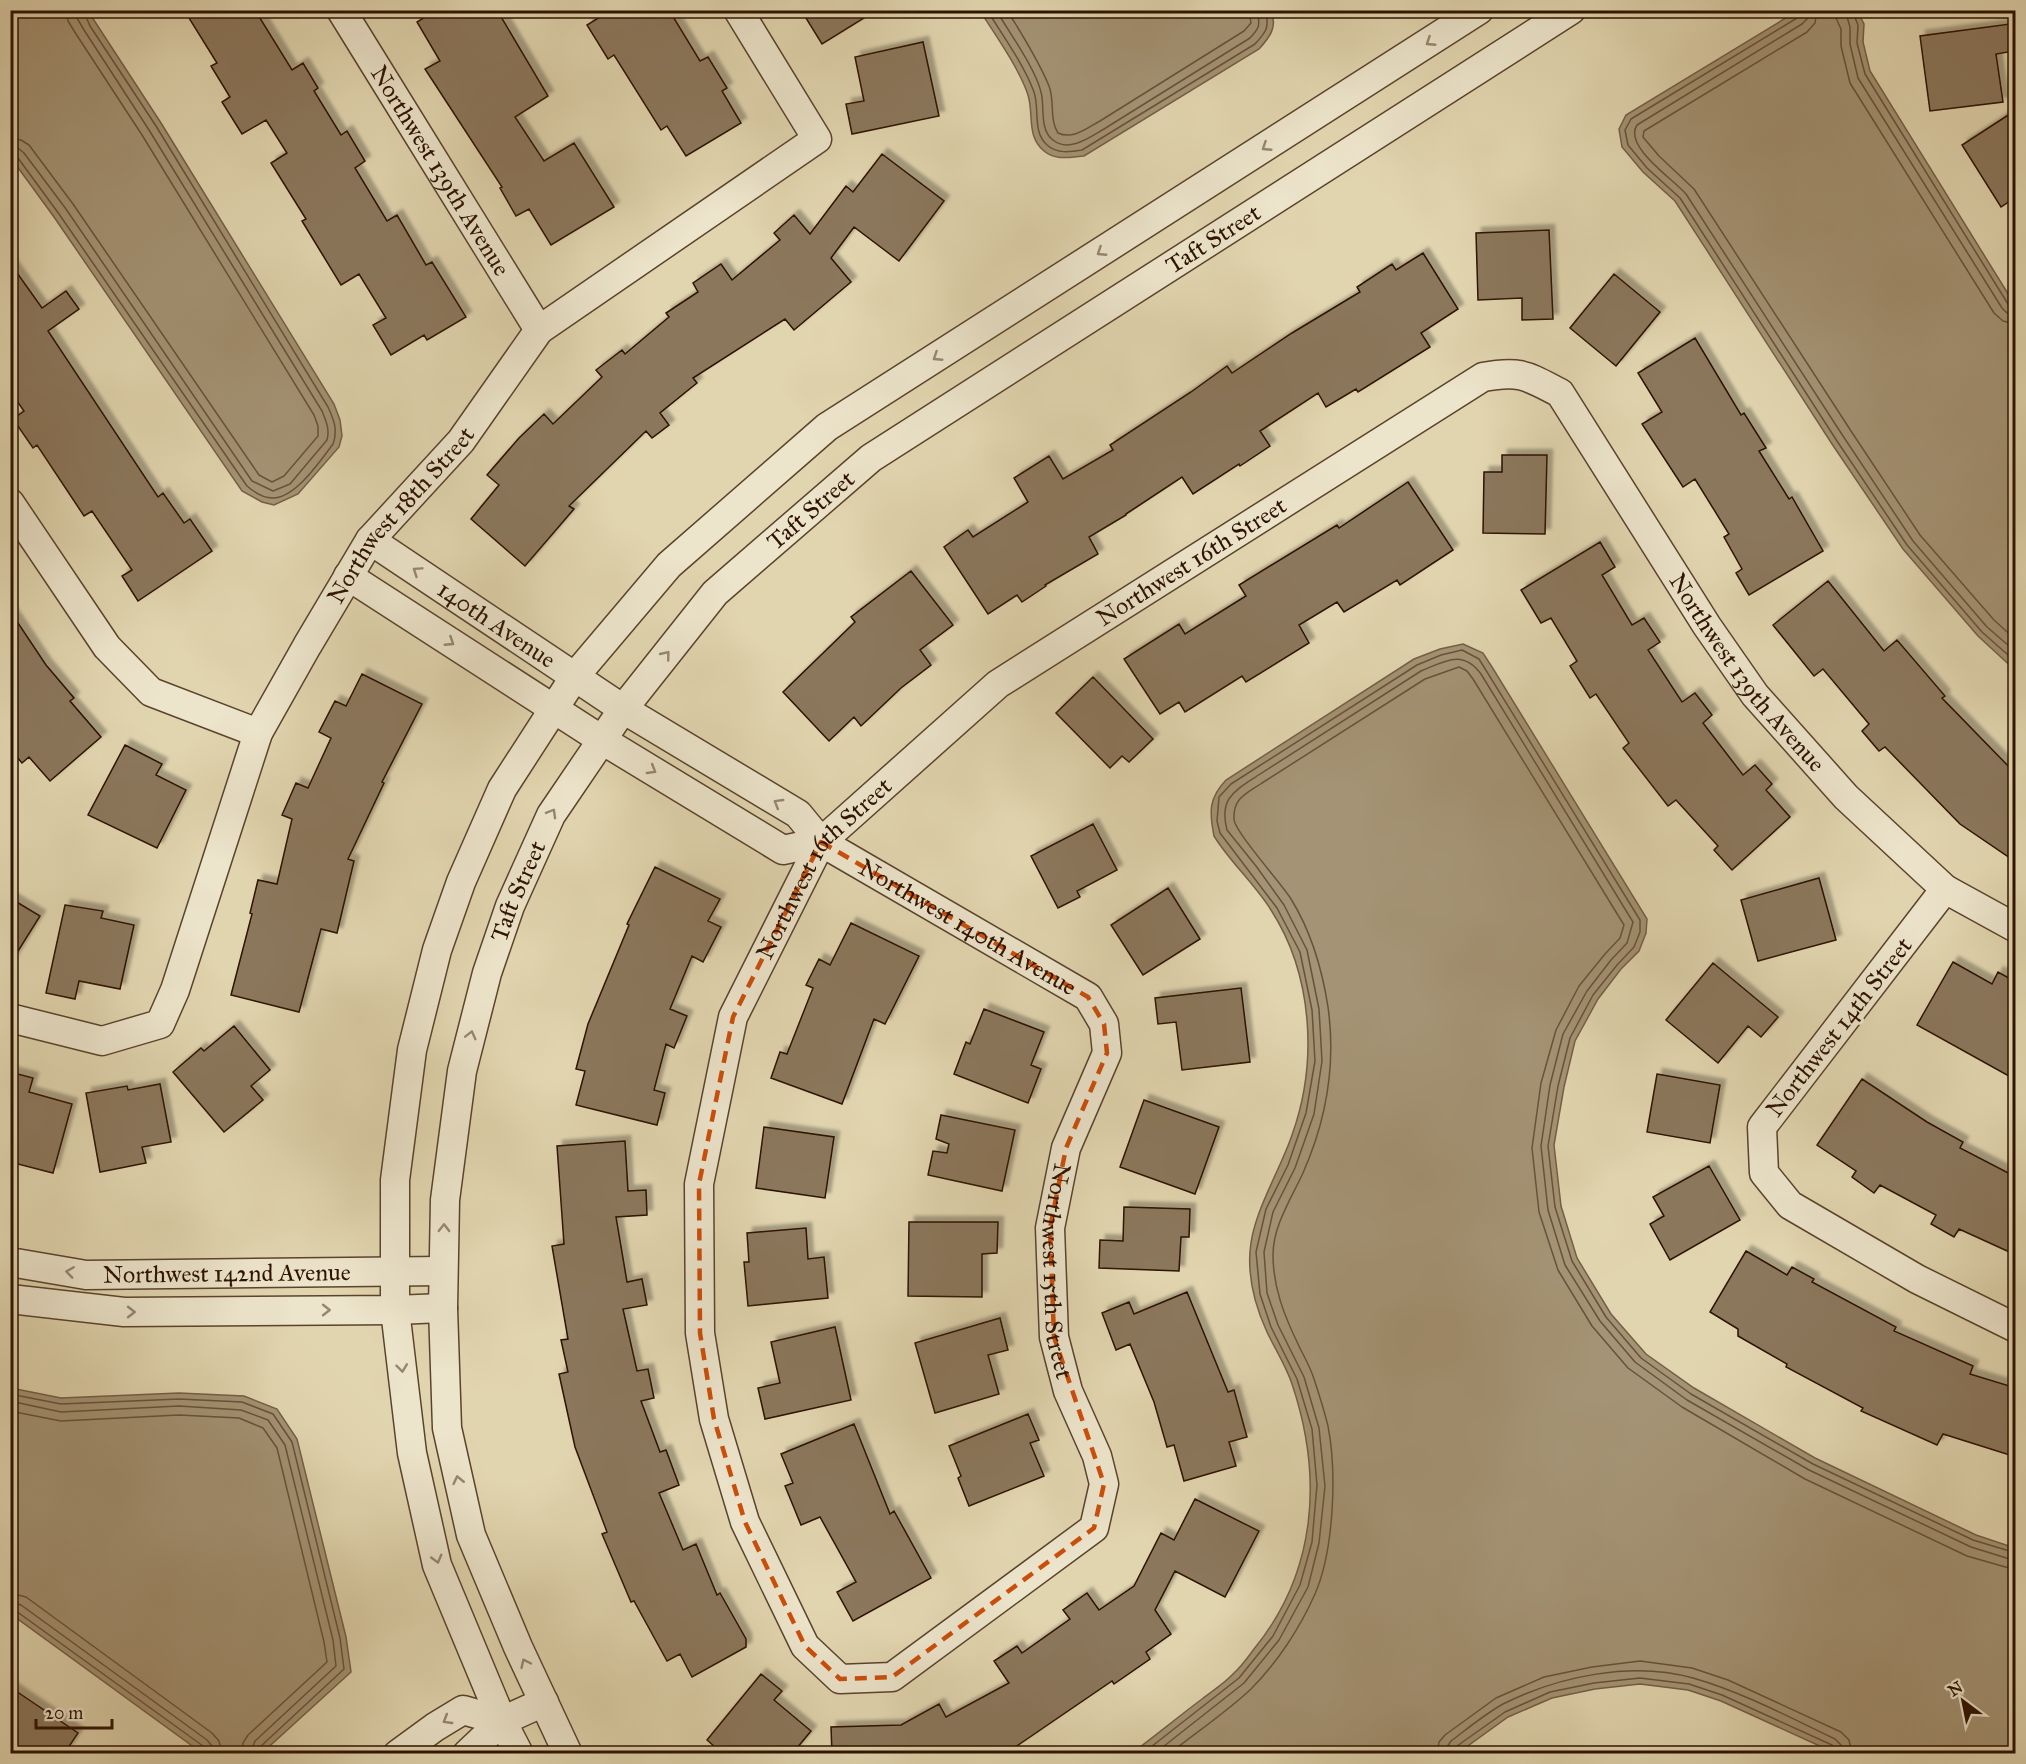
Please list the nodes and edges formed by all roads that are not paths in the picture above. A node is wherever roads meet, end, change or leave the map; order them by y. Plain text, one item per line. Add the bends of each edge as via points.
1 (341, 10) edge
2 (738, 10) edge
3 (1479, 10) edge
4 (1572, 10) edge
5 (539, 330) junction
6 (1526, 376) joint
7 (10, 503) edge
8 (370, 540) junction
9 (348, 576) junction
10 (575, 676) junction
11 (554, 709) junction
12 (623, 709) junction
13 (258, 733) junction
14 (602, 740) junction
15 (821, 842) junction
16 (1945, 890) junction
17 (2016, 928) edge
18 (10, 1018) edge
19 (1104, 1023) joint
20 (10, 1262) edge
21 (443, 1271) junction
22 (394, 1272) junction
23 (10, 1299) edge
24 (443, 1308) junction
25 (395, 1310) junction
26 (2016, 1328) edge
27 (1104, 1484) joint
28 (544, 1702) junction
29 (502, 1721) junction
30 (398, 1754) edge
31 (467, 1754) edge
32 (519, 1754) edge
33 (568, 1754) edge

1 - 5 street, Northwest 139th Avenue
2 - 5 street, Northwest 18th Street via 817,140
3 -> 10 street, Taft Street via 827,427 669,565
12 -> 4 street, Taft Street via 715,593 871,458
5 - 8 street, Northwest 18th Street via 461,441
6 - 15 street, Northwest 16th Street via 1505,373 1482,377 998,684
6 - 16 street, Northwest 139th Avenue via 1560,393 1755,695 1846,797
7 - 13 street via 107,647 151,692
8 - 9 street, Northwest 18th Street
10 -> 8 street, 140th Avenue
9 -> 11 street, 140th Avenue
9 - 13 street, Northwest 18th Street
10 - 11 street, Taft Street
10 - 12 street, 140th Avenue
11 - 14 street, 140th Avenue
11 - 22 street, Taft Street via 502,789 461,882 437,950 412,1050 396,1169
12 - 14 street, Taft Street
15 -> 12 street, Northwest 140th Avenue via 798,814
13 - 18 street, Northwest 18th Street via 175,990 160,1024 102,1041
14 -> 15 street via 783,850
21 -> 14 street, Taft Street via 445,1200 462,1071 487,973 510,906 550,815
15 - 19 street, Northwest 140th Avenue via 1088,997
15 - 27 street, Northwest 16th Street via 733,1017 699,1184 700,1333 714,1419 745,1522 805,1646 840,1679 892,1677 1094,1528
16 - 17 street, Northwest 139th Avenue
16 - 26 street, Northwest 14th Street via 1761,1127 1764,1173 1790,1205 1917,1279
19 - 27 street, Northwest 15th Street via 1107,1053 1066,1148 1050,1228 1054,1337 1068,1391 1097,1456
22 -> 20 street, Northwest 142nd Avenue via 86,1275
21 - 22 street, Northwest 142nd Avenue
21 - 24 street, Taft Street
22 - 25 street, Taft Street
23 -> 25 street, Northwest 142nd Avenue via 124,1312
24 - 25 street, Northwest 142nd Avenue
28 -> 24 street via 471,1536 447,1428
25 -> 29 street via 412,1453 438,1565
28 - 29 street
28 - 33 street
29 -> 30 street via 463,1710
29 - 31 street
29 - 32 street

